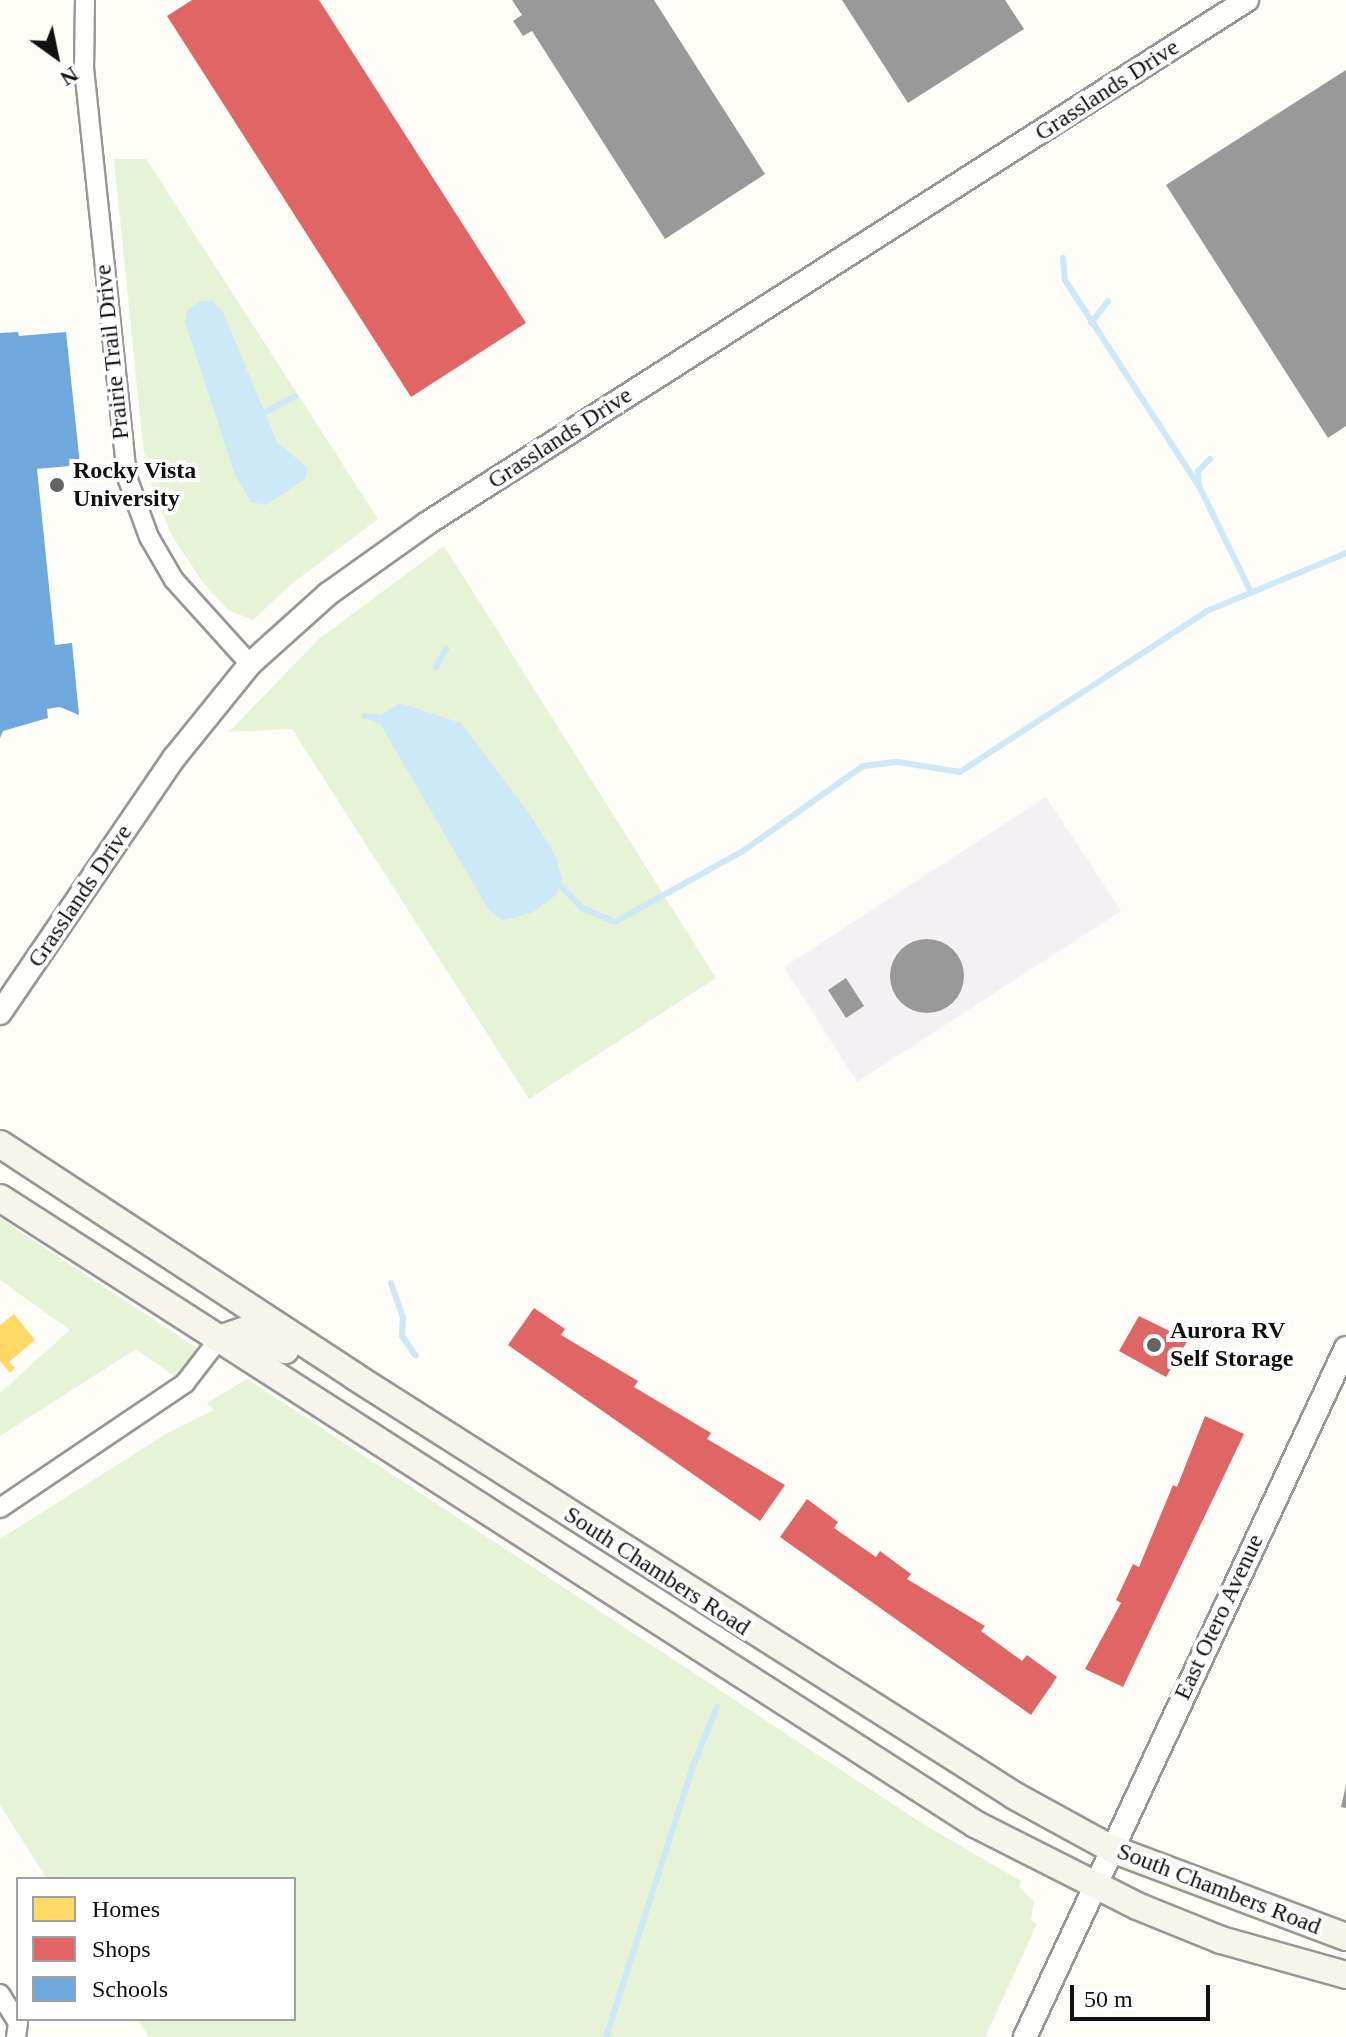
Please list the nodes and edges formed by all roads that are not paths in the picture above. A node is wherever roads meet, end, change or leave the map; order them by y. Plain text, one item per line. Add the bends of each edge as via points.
1 (85, 0) edge
2 (1247, 0) edge
3 (250, 664) junction
4 (0, 1013) edge
5 (0, 1144) edge
6 (0, 1198) edge
7 (219, 1339) junction
8 (1346, 1348) edge
9 (396, 1404) junction
10 (0, 1508) edge
11 (1112, 1849) junction
12 (1095, 1887) junction
13 (1346, 1937) edge
14 (1346, 1975) edge
15 (0, 1994) edge
16 (16, 2020) edge
17 (1025, 2037) edge

1 - 3 street, Prairie Trail Drive via 90,127 127,477 149,537 174,580
2 - 3 street, Grasslands Drive via 426,524 328,594
3 - 4 street, Grasslands Drive via 174,758
5 - 9 main road, South Chambers Road
6 - 7 main road, South Chambers Road
7 - 9 main road via 245,1330 340,1387
7 - 10 street via 185,1383
7 - 12 main road, South Chambers Road via 952,1811
8 - 11 street, East Otero Avenue
9 - 11 main road, South Chambers Road via 983,1778
11 - 12 street, East Otero Avenue
11 - 13 main road, South Chambers Road
12 - 14 main road, South Chambers Road via 1221,1940
12 - 17 street, East Otero Avenue
15 - 16 street

